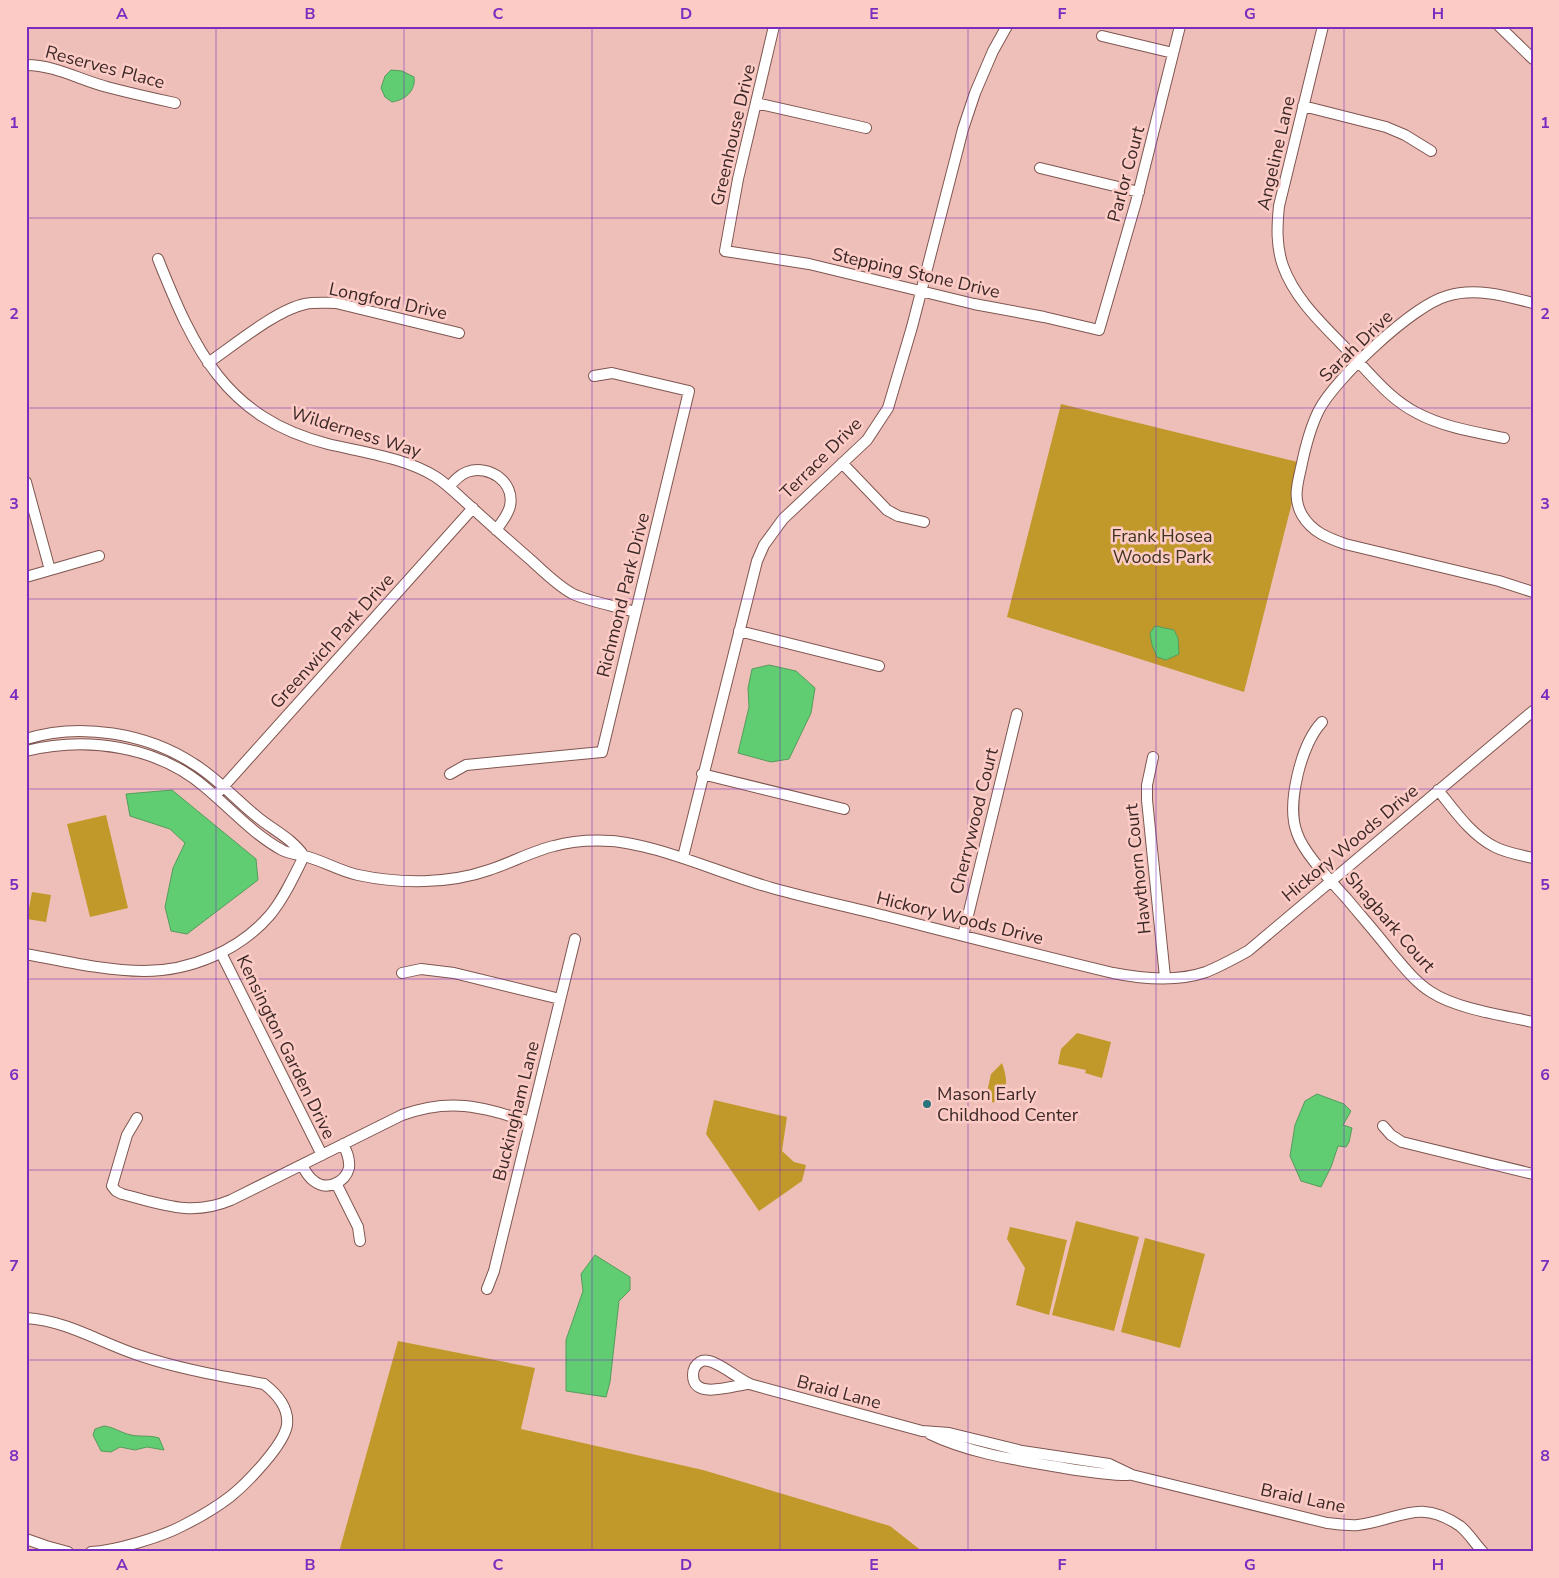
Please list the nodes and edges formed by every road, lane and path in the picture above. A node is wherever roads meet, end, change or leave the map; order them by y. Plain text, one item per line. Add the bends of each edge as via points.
1 (774, 26) edge
2 (1007, 26) edge
3 (1180, 26) edge
4 (1323, 26) edge
5 (1499, 26) edge
6 (1102, 36) dead end
7 (1173, 53) junction
8 (1533, 59) edge
9 (26, 65) edge
10 (175, 103) dead end
11 (756, 103) junction
12 (1303, 106) junction
13 (866, 128) dead end
14 (1431, 151) dead end
15 (1040, 168) dead end
16 (1139, 192) junction
17 (725, 251) joint
18 (158, 258) dead end
19 (922, 292) junction
20 (1533, 303) edge
21 (1099, 330) joint
22 (459, 333) dead end
23 (1359, 362) junction
24 (208, 363) junction
25 (594, 376) dead end
26 (1504, 438) dead end
27 (842, 463) junction
28 (26, 482) edge
29 (449, 487) junction
30 (473, 508) junction
31 (924, 522) dead end
32 (496, 530) junction
33 (99, 556) dead end
34 (50, 570) junction
35 (26, 577) edge
36 (1533, 592) edge
37 (635, 612) junction
38 (739, 631) junction
39 (879, 666) dead end
40 (1533, 711) edge
41 (1017, 714) dead end
42 (1322, 722) dead end
43 (26, 739) edge
44 (27, 749) edge
45 (1153, 758) dead end
46 (450, 774) dead end
47 (702, 774) junction
48 (223, 787) junction
49 (1438, 790) junction
50 (215, 796) junction
51 (844, 809) dead end
52 (304, 856) junction
53 (683, 857) junction
54 (1533, 858) edge
55 (1331, 880) junction
56 (963, 936) junction
57 (575, 938) dead end
58 (221, 953) junction
59 (26, 954) edge
60 (402, 973) dead end
61 (1165, 977) junction
62 (560, 998) junction
63 (1533, 1022) edge
64 (137, 1118) dead end
65 (530, 1122) junction
66 (1383, 1126) dead end
67 (344, 1144) junction
68 (322, 1155) junction
69 (302, 1165) junction
70 (1533, 1174) edge
71 (336, 1183) junction
72 (360, 1241) dead end
73 (487, 1289) dead end
74 (26, 1318) edge
75 (747, 1384) junction
76 (26, 1539) edge
77 (68, 1552) edge
78 (91, 1552) edge
79 (1483, 1552) edge

1 - 11 street, Greenhouse Drive
2 - 19 street, Terrace Drive via 975,93 966,120
3 - 7 street, Parlor Court
4 - 12 street, Angeline Lane
5 - 8 street
6 - 7 street
7 - 16 street, Parlor Court
9 - 10 street, Reserves Place via 68,73 106,87
11 - 13 street
11 - 17 street, Greenhouse Drive
12 - 14 street via 1386,127
12 - 23 street, Angeline Lane via 1279,206 1279,252 1297,294
15 - 16 street
16 - 21 street, Parlor Court
17 - 19 street, Stepping Stone Drive via 809,264
18 - 24 street, Wilderness Way via 195,342
19 - 21 street, Stepping Stone Drive
19 - 27 street, Terrace Drive via 888,408 867,440
20 - 23 street, Sarah Drive via 1486,293 1448,295 1414,313
22 - 24 street, Longford Drive via 316,302 278,315
23 - 26 street, Angeline Lane via 1386,390 1417,414 1454,427
23 - 36 street, Sarah Drive via 1325,400 1311,429 1296,491 1297,505 1307,522 1316,531 1345,544
24 - 29 street, Wilderness Way via 239,399 282,428 319,442 414,466
25 - 37 street, Richmond Park Drive via 612,373 689,391
27 - 31 street via 887,510
27 - 38 street, Terrace Drive via 783,519 764,546
28 - 34 street
29 - 30 street, Wilderness Way
29 - 32 street via 462,474 476,470 490,472 501,479 509,491 510,504 505,519
30 - 32 street, Wilderness Way
30 - 48 street, Greenwich Park Drive
32 - 37 street, Wilderness Way via 575,595
33 - 34 street
34 - 35 street
37 - 46 street, Richmond Park Drive via 602,752 466,765
38 - 39 street
38 - 47 street, Terrace Drive
40 - 49 street, Hickory Woods Drive
41 - 56 street, Cherrywood Court
42 - 55 street, Shagbark Court via 1310,737 1304,756 1293,814 1302,844
43 - 48 street, Hickory Woods Drive via 88,732 140,740 194,763
44 - 50 street, Hickory Woods Drive via 89,744 134,752 171,765
45 - 61 street, Hawthorn Court via 1147,800
47 - 51 street
47 - 53 street, Terrace Drive
48 - 50 street, Greenwich Park Drive
48 - 52 street, Hickory Woods Drive via 298,846
49 - 54 street via 1483,839 1507,852
49 - 55 street, Hickory Woods Drive
50 - 52 street, Hickory Woods Drive via 269,842 285,852
52 - 53 street, Hickory Woods Drive via 358,875 409,881 448,879 486,872 552,846 582,841 629,843
52 - 58 street via 270,914 252,933
53 - 56 street, Hickory Woods Drive via 771,888
55 - 61 street, Hickory Woods Drive via 1248,950 1230,961 1205,972
55 - 63 street, Shagbark Court via 1407,970 1431,992 1462,1005
56 - 61 street, Hickory Woods Drive via 1132,977
57 - 62 street, Buckingham Lane
58 - 59 street via 175,968 142,971
58 - 68 street, Kensington Garden Drive
60 - 62 street via 421,969 454,973
62 - 65 street, Buckingham Lane
64 - 69 street via 127,1135 112,1186 122,1194 180,1208 206,1208 231,1200
65 - 67 street via 487,1109 434,1106 402,1115
65 - 73 street, Buckingham Lane
66 - 70 street via 1402,1142
67 - 68 street
67 - 71 street via 349,1167 343,1179
68 - 69 street
69 - 71 street via 317,1184
71 - 72 street via 358,1228
74 - 78 street via 57,1323 180,1368 264,1384 276,1393 285,1408 287,1424 276,1449 230,1497 181,1527
75 - 75 street, Braid Lane via 712,1361 704,1360 693,1370 693,1380 705,1390
75 - 79 street, Braid Lane via 1020,1461 1106,1475 1132,1475 1327,1523 1356,1525 1420,1511 1439,1514 1461,1527
76 - 77 street

